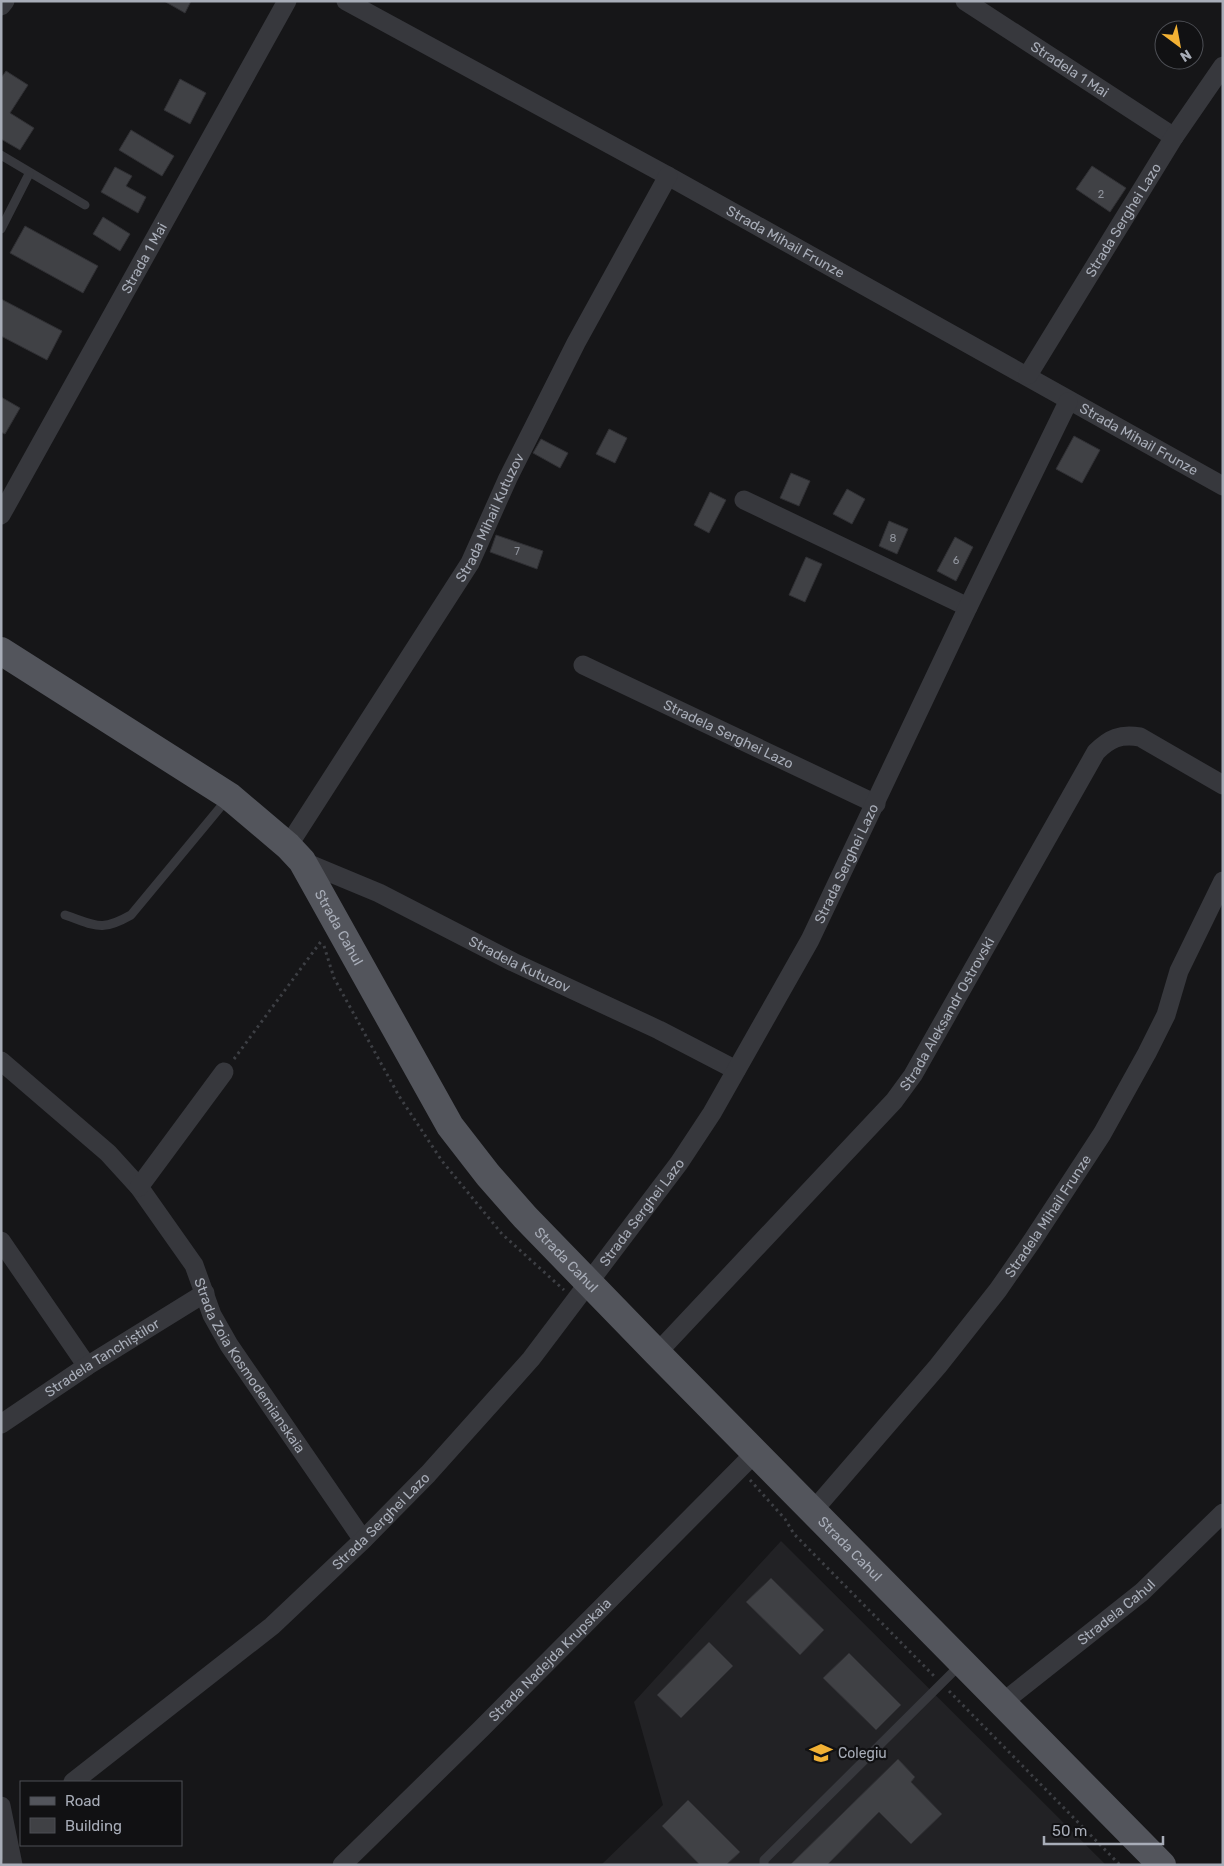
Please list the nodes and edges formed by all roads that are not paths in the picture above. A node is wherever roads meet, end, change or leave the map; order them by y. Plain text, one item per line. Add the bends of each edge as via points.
1 (5, 1) edge
2 (287, 1) edge
3 (346, 1) edge
4 (965, 1) edge
5 (1, 6) edge
6 (1223, 66) edge
7 (1174, 137) junction
8 (1, 155) edge
9 (29, 174) junction
10 (668, 176) junction
11 (84, 206) dead end
12 (1, 229) edge
13 (1028, 376) junction
14 (1068, 402) junction
15 (1223, 486) edge
16 (744, 500) dead end
17 (1, 515) edge
18 (968, 607) junction
19 (1, 651) edge
20 (583, 665) dead end
21 (1223, 786) edge
22 (230, 796) junction
23 (876, 804) junction
24 (295, 853) junction
25 (1223, 881) edge
26 (65, 915) dead end
27 (1, 1061) edge
28 (736, 1070) junction
29 (224, 1072) road end
30 (139, 1186) junction
31 (1, 1241) edge
32 (589, 1283) junction
33 (205, 1293) junction
34 (657, 1353) junction
35 (87, 1366) junction
36 (1, 1424) edge
37 (756, 1452) junction
38 (812, 1512) junction
39 (1223, 1513) edge
40 (363, 1540) junction
41 (962, 1663) junction
42 (1002, 1703) junction
43 (74, 1781) edge
44 (1, 1806) edge
45 (15, 1829) edge
46 (13, 1865) edge
47 (342, 1865) edge
48 (764, 1865) edge
49 (1162, 1865) edge

1 - 5 street
2 - 17 street, Strada 1 Mai
3 - 10 street, Strada Mihail Frunze
4 - 7 street, Stradela 1 Mai
6 - 7 street, Strada Serghei Lazo
7 - 13 street, Strada Serghei Lazo
8 - 9 lane
9 - 11 lane
9 - 12 lane
10 - 13 street, Strada Mihail Frunze
10 - 24 street, Strada Mihail Kutuzov via 576,343 508,478 470,563
13 - 14 street, Strada Mihail Frunze
14 - 15 street, Strada Mihail Frunze
14 - 18 street, Strada Serghei Lazo
16 - 18 street
18 - 23 street, Strada Serghei Lazo
19 - 22 main road, Strada Cahul
20 - 23 street, Stradela Serghei Lazo
21 - 34 street, Strada Aleksandr Ostrovski via 1140,737 1116,737 1096,752 908,1082 870,1128
22 - 24 main road, Strada Cahul
22 - 26 lane via 132,915 111,926 96,925
23 - 28 street, Strada Serghei Lazo via 810,940
24 - 28 street, Stradela Kutuzov
24 - 32 main road, Strada Cahul via 450,1126 525,1217
25 - 38 street, Stradela Mihail Frunze via 1179,971 1166,1015 1102,1134 998,1290 938,1366
27 - 30 street, Strada Zoia Kosmodemianskaia via 108,1153
28 - 32 street, Strada Serghei Lazo via 678,1163
29 - 30 street
30 - 33 street, Strada Zoia Kosmodemianskaia via 194,1265
31 - 35 street
32 - 34 main road, Strada Cahul
32 - 40 street, Strada Serghei Lazo via 531,1359 428,1474
33 - 35 street, Stradela Tanchiștilor
33 - 40 street, Strada Zoia Kosmodemianskaia via 212,1315 229,1345
34 - 37 main road, Strada Cahul
35 - 36 street, Stradela Tanchiștilor
37 - 38 main road, Strada Cahul
37 - 47 street, Strada Nadejda Krupskaia
38 - 41 main road, Strada Cahul
39 - 42 street, Stradela Cahul via 1142,1592
40 - 43 street, Strada Serghei Lazo via 272,1626
41 - 42 main road, Strada Cahul
41 - 48 lane via 764,1860
42 - 49 main road, Strada Cahul
44 - 45 street
45 - 46 street

